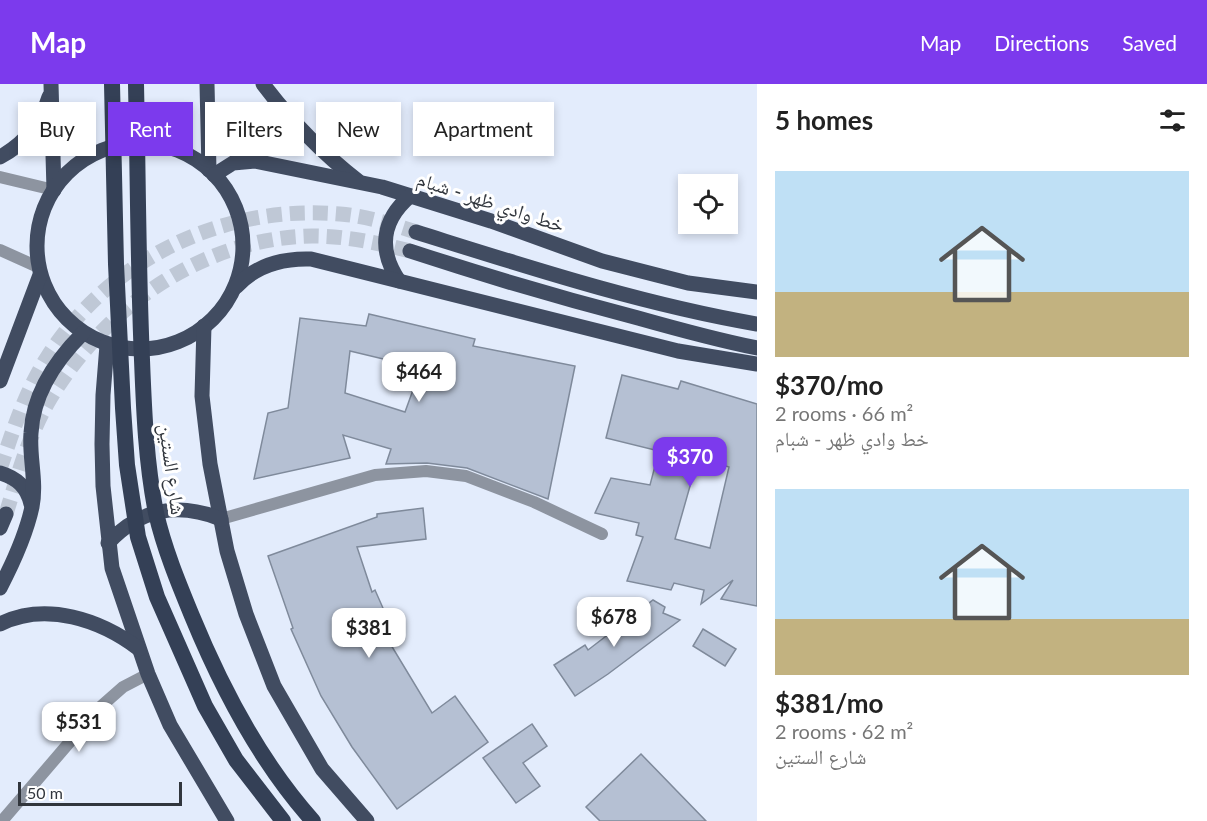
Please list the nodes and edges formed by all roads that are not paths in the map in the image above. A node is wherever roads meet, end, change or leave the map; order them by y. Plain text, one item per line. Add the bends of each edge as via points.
1 (112, 84) edge
2 (136, 84) edge
3 (207, 84) edge
4 (263, 84) edge
5 (51, 88) edge
6 (0, 157) edge
7 (212, 172) junction
8 (0, 177) edge
9 (360, 183) junction
10 (54, 190) junction
11 (410, 196) junction
12 (416, 232) tunnel mouth
13 (0, 250) edge
14 (410, 251) tunnel mouth
15 (39, 271) junction
16 (399, 281) junction
17 (232, 291) junction
18 (757, 292) edge
19 (757, 324) edge
20 (204, 326) junction
21 (82, 333) junction
22 (107, 345) junction
23 (757, 348) edge
24 (757, 364) edge
25 (0, 381) edge
26 (0, 473) edge
27 (32, 507) junction
28 (6, 514) dead end
29 (221, 519) junction
30 (0, 528) edge
31 (602, 534) dead end
32 (108, 543) junction
33 (0, 588) edge
34 (0, 624) edge
35 (139, 649) junction
36 (148, 674) junction
37 (2, 821) edge
38 (227, 821) edge
39 (283, 821) edge
40 (314, 821) edge
41 (367, 821) edge

1 - 39 highway, bridge via 123,408 138,537 157,597 205,706 236,760
2 - 40 highway, شارع الستين, bridge via 146,446 157,514 175,575 229,697 261,751
3 - 7 main road
4 - 9 main road via 306,137
5 - 6 main road via 42,114 29,133
5 - 10 main road
7 - 9 main road, خط وادي ظهر - شبام via 233,163 255,161
7 - 10 main road via 171,148 127,144 85,159
7 - 17 main road via 227,191 242,230 240,272
8 - 10 street
9 - 11 main road, خط وادي ظهر - شبام
10 - 15 main road via 38,227
11 - 16 main road via 394,213 385,236 387,260
11 - 18 main road, خط وادي ظهر - شبام via 602,261 688,283
12 - 19 main road via 621,294
13 - 15 street
14 - 23 main road via 569,300
15 - 21 main road via 56,308
15 - 25 main road
16 - 17 main road via 296,258 267,264
16 - 24 main road via 678,351
17 - 20 main road
20 - 22 main road via 187,338 148,349
20 - 29 main road, شارع الستين via 202,396
21 - 22 main road
21 - 27 main road via 53,368 35,411 30,434 35,481
22 - 32 main road via 102,444
26 - 27 main road via 28,492
27 - 33 main road
28 - 30 main road
29 - 31 street via 375,475 426,471 466,476
29 - 32 main road via 192,510 161,511 132,522
29 - 41 main road, شارع الستين via 246,615 274,686 322,769
32 - 35 main road via 112,568
34 - 35 main road via 29,615 69,616 106,628
35 - 36 main road
36 - 37 street via 123,687 98,709
36 - 38 main road via 170,725

